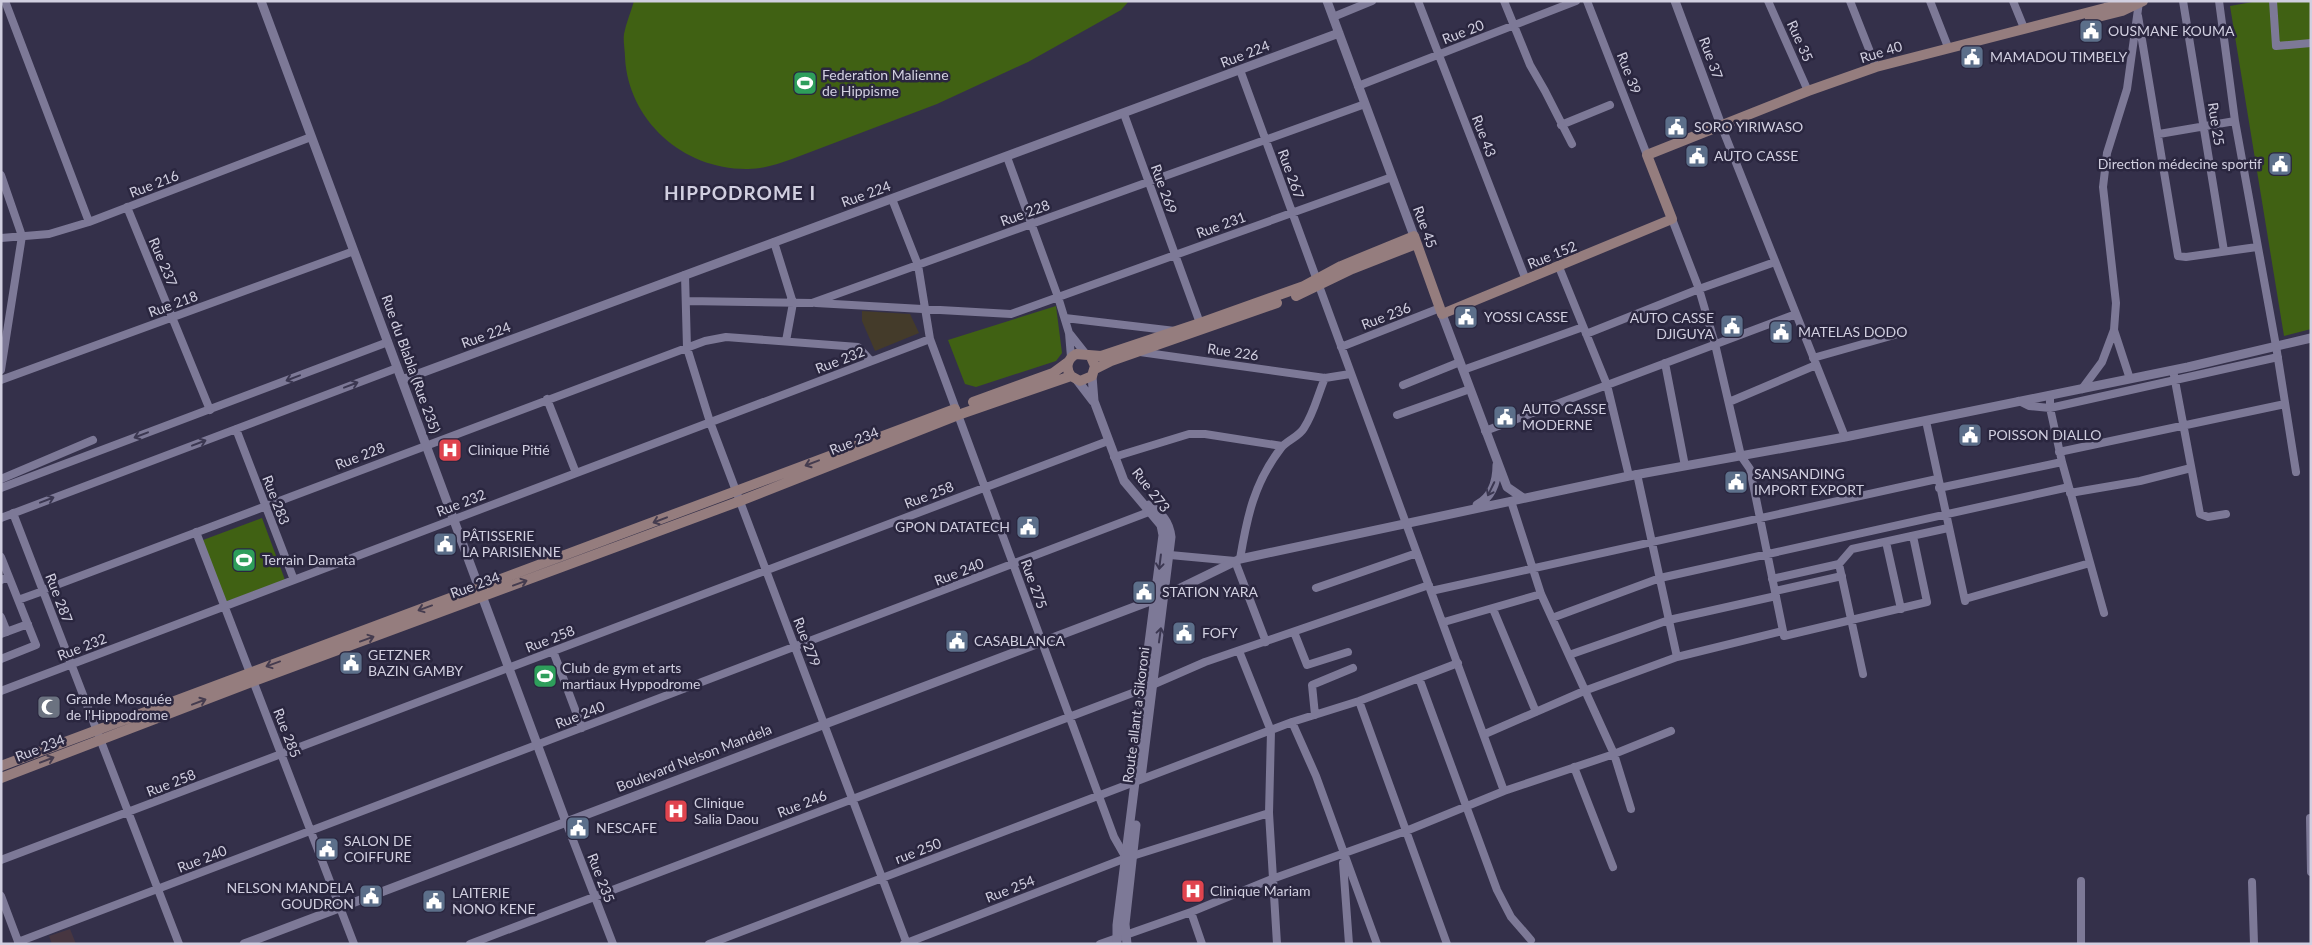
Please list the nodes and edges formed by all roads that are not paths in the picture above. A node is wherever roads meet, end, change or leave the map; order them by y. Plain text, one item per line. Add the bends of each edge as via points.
1 (5, 1) edge
2 (261, 1) edge
3 (1327, 1) edge
4 (1372, 1) edge
5 (1418, 1) edge
6 (1504, 1) edge
7 (1576, 1) edge
8 (1587, 1) edge
9 (1676, 1) edge
10 (1768, 1) edge
11 (1850, 1) edge
12 (1930, 1) edge
13 (2013, 1) edge
14 (2183, 1) edge
15 (2219, 1) edge
16 (2272, 1) edge
17 (2138, 3) edge
18 (2103, 5) edge
19 (2137, 15) junction
20 (1333, 17) junction
21 (1514, 26) junction
22 (2024, 28) junction
23 (1339, 33) junction
24 (2311, 43) edge
25 (1948, 47) junction
26 (1439, 55) junction
27 (1876, 67) junction
28 (1240, 70) junction
29 (1358, 86) junction
30 (1808, 91) junction
31 (1365, 104) junction
32 (1610, 105) dead end
33 (1124, 114) junction
34 (2235, 121) junction
35 (1561, 124) junction
36 (2204, 127) junction
37 (1722, 128) junction
38 (2159, 134) junction
39 (311, 137) junction
40 (1266, 140) junction
41 (1572, 144) dead end
42 (1007, 157) junction
43 (1648, 158) junction
44 (1, 175) edge
45 (1392, 177) junction
46 (1148, 182) junction
47 (892, 199) junction
48 (127, 208) junction
49 (1292, 213) junction
50 (1672, 219) junction
51 (89, 222) junction
52 (1032, 224) junction
53 (22, 236) junction
54 (1, 238) edge
55 (1415, 240) junction
56 (774, 242) junction
57 (2257, 247) junction
58 (354, 251) junction
59 (2224, 251) junction
60 (1175, 255) junction
61 (1775, 262) junction
62 (918, 265) junction
63 (1559, 267) junction
64 (686, 275) junction
65 (1526, 280) junction
66 (1318, 283) junction
67 (1699, 289) junction
68 (1058, 297) junction
69 (687, 301) junction
70 (793, 303) junction
71 (812, 303) junction
72 (926, 310) junction
73 (1441, 311) junction
74 (1796, 314) junction
75 (173, 318) junction
76 (1065, 318) junction
77 (1201, 326) junction
78 (1585, 330) junction
79 (2114, 330) junction
80 (1176, 331) junction
81 (1069, 333) junction
82 (1898, 334) dead end
83 (2311, 338) edge
84 (930, 339) junction
85 (786, 341) junction
86 (388, 342) junction
87 (1715, 344) junction
88 (2276, 346) junction
89 (1341, 347) junction
90 (687, 348) junction
91 (1138, 352) junction
92 (1088, 355) junction
93 (2278, 357) junction
94 (1070, 360) junction
95 (872, 361) junction
96 (1815, 362) junction
97 (1664, 363) junction
98 (1461, 366) junction
99 (397, 368) junction
100 (1, 370) edge
101 (2173, 370) junction
102 (1094, 372) junction
103 (1350, 374) junction
104 (1074, 378) junction
105 (1325, 378) junction
106 (2130, 379) junction
107 (1, 380) edge
108 (402, 380) junction
109 (2175, 380) junction
110 (1403, 385) dead end
111 (1607, 385) junction
112 (2082, 388) junction
113 (1470, 389) junction
114 (2050, 395) junction
115 (547, 399) junction
116 (1094, 401) junction
117 (2019, 401) junction
118 (1729, 402) junction
119 (2285, 404) junction
120 (2050, 408) junction
121 (210, 410) junction
122 (957, 412) junction
123 (1397, 415) dead end
124 (1926, 421) junction
125 (710, 422) junction
126 (2184, 426) junction
127 (236, 429) junction
128 (1485, 431) junction
129 (1845, 437) junction
130 (93, 440) dead end
131 (1108, 441) junction
132 (426, 445) junction
133 (1282, 446) junction
134 (2059, 452) junction
135 (1741, 456) junction
136 (1114, 457) junction
137 (2062, 462) junction
138 (1497, 463) junction
139 (1685, 466) junction
140 (2191, 468) junction
141 (2296, 472) dead end
142 (576, 473) junction
143 (1633, 475) junction
144 (1, 479) edge
145 (1937, 479) junction
146 (1, 488) edge
147 (985, 488) junction
148 (1939, 488) junction
149 (2070, 490) junction
150 (738, 496) junction
151 (1523, 498) junction
152 (1511, 501) junction
153 (1144, 502) joint
154 (265, 506) junction
155 (1472, 508) junction
156 (1154, 511) junction
157 (14, 513) junction
158 (2226, 514) dead end
159 (1946, 515) junction
160 (1, 518) edge
161 (1760, 518) junction
162 (454, 520) junction
163 (1405, 524) junction
164 (1948, 528) junction
165 (196, 532) junction
166 (1913, 536) junction
167 (1653, 542) junction
168 (1886, 542) junction
169 (1417, 553) junction
170 (1170, 555) junction
171 (1767, 555) junction
172 (1, 557) edge
173 (1237, 560) junction
174 (2090, 563) junction
175 (1013, 564) junction
176 (1839, 564) junction
177 (1534, 568) junction
178 (766, 570) junction
179 (1842, 576) junction
180 (5, 578) edge
181 (1660, 578) junction
182 (1772, 579) junction
183 (294, 580) junction
184 (1316, 588) dead end
185 (1430, 588) junction
186 (43, 590) junction
187 (481, 592) junction
188 (1775, 593) junction
189 (1541, 594) junction
190 (1166, 595) junction
191 (1155, 599) junction
192 (18, 600) junction
193 (225, 606) junction
194 (1901, 608) junction
195 (1493, 609) junction
196 (2104, 613) dead end
197 (1, 617) edge
198 (1552, 618) junction
199 (1669, 620) junction
200 (1852, 620) junction
201 (1444, 622) junction
202 (28, 624) junction
203 (1783, 631) junction
204 (1294, 632) junction
205 (4, 633) edge
206 (1042, 641) junction
207 (1266, 642) junction
208 (795, 647) junction
209 (553, 651) junction
210 (1240, 651) junction
211 (1348, 652) dead end
212 (1568, 655) junction
213 (1677, 657) junction
214 (1, 658) edge
215 (1458, 663) junction
216 (72, 664) junction
217 (509, 668) junction
218 (1353, 668) dead end
219 (1864, 674) dead end
220 (252, 677) junction
221 (1419, 678) junction
222 (1153, 684) junction
223 (2, 688) edge
224 (1143, 689) junction
225 (1584, 691) junction
226 (1358, 701) junction
227 (1536, 712) junction
228 (1315, 715) junction
229 (1069, 717) junction
230 (1292, 722) junction
231 (824, 724) junction
232 (582, 728) junction
233 (1271, 730) junction
234 (1671, 730) dead end
235 (1484, 734) junction
236 (98, 735) junction
237 (538, 745) junction
238 (282, 754) junction
239 (1614, 754) junction
240 (1, 766) edge
241 (1574, 767) junction
242 (1, 778) edge
243 (1138, 782) junction
244 (1504, 791) junction
245 (1099, 796) junction
246 (852, 799) junction
247 (1466, 806) junction
248 (1631, 809) dead end
249 (128, 812) junction
250 (1269, 813) junction
251 (2310, 818) edge
252 (566, 822) junction
253 (311, 831) junction
254 (1406, 831) junction
255 (1343, 854) junction
256 (1129, 857) junction
257 (1, 860) edge
258 (1613, 867) dead end
259 (2311, 872) edge
260 (882, 878) junction
261 (1272, 879) junction
262 (2081, 881) dead end
263 (2252, 882) dead end
264 (158, 889) junction
265 (1, 896) edge
266 (595, 896) junction
267 (340, 907) junction
268 (1191, 912) junction
269 (1121, 940) edge
270 (1531, 940) dead end
271 (18, 943) edge
272 (906, 943) edge
273 (178, 944) edge
274 (244, 944) edge
275 (354, 944) edge
276 (470, 944) edge
277 (613, 944) edge
278 (709, 944) edge
279 (1100, 944) edge
280 (1202, 944) edge
281 (1277, 944) edge
282 (1349, 944) edge
283 (1377, 944) edge
284 (1447, 944) edge
285 (2081, 944) edge
286 (2254, 944) edge

1 - 51 street
2 - 39 street, Rue du Blabla (Rue 235)
3 - 20 street, Rue 45
4 - 20 street
5 - 26 street, Rue 43
6 - 21 street
7 - 21 street, Rue 20
8 - 43 street, Rue 39
9 - 37 street, Rue 37
10 - 30 street, Rue 35
11 - 27 street
12 - 25 street
13 - 22 street
14 - 36 street, Rue 25
15 - 34 street
16 - 24 street via 2276,46
17 - 18 main road, Rue 40
17 - 19 street
17 - 37 main road, Rue 40 via 2122,11 1878,73
18 - 22 main road, Rue 40
19 - 38 street
19 - 79 street via 2127,89 2107,153 2103,188 2116,304
20 - 23 street, Rue 45
21 - 26 street, Rue 20
21 - 35 street via 1530,66
22 - 25 main road, Rue 40
23 - 28 street, Rue 224
23 - 29 street, Rue 45
25 - 27 main road, Rue 40
26 - 29 street, Rue 20
26 - 65 street, Rue 43
27 - 30 main road, Rue 40
28 - 33 street, Rue 224
28 - 40 street, Rue 267
29 - 31 street, Rue 45
30 - 37 main road, Rue 40
31 - 40 street, Rue 228
31 - 45 street, Rue 45
32 - 35 street
33 - 42 street, Rue 224
33 - 46 street, Rue 269
34 - 36 street
34 - 57 street
35 - 41 street
36 - 38 street
36 - 59 street, Rue 25
37 - 43 main road, Rue 40
37 - 61 street
38 - 59 street via 2178,256
39 - 48 street, Rue 216
39 - 58 street, Rue du Blabla (Rue 235)
40 - 46 street, Rue 228
40 - 49 street, Rue 267
42 - 47 street, Rue 224
42 - 52 street
43 - 50 main road
44 - 53 street
45 - 49 street, Rue 231
45 - 55 street, Rue 45
46 - 52 street, Rue 228
46 - 60 street, Rue 269
47 - 56 street, Rue 224
47 - 62 street
48 - 51 street, Rue 216
48 - 75 street, Rue 237
49 - 60 street, Rue 231
49 - 66 street, Rue 267
50 - 63 main road, Rue 152
50 - 67 street
51 - 53 street, Rue 216 via 49,234
52 - 62 street, Rue 228
52 - 68 street
53 - 54 street, Rue 216
53 - 100 street
55 - 66 main road via 1341,266
55 - 73 main road, Rue 45
56 - 64 street, Rue 224
56 - 70 street
57 - 59 street
57 - 88 street
58 - 75 street, Rue 218
58 - 86 street, Rue du Blabla (Rue 235)
60 - 68 street, Rue 231
60 - 77 street, Rue 269
61 - 67 street
61 - 74 street
62 - 71 street, Rue 228
62 - 72 street
63 - 65 main road, Rue 152
63 - 78 street
64 - 69 street, Rue 279
64 - 108 street, Rue 224
65 - 73 main road, Rue 152
66 - 77 main road
66 - 89 street, Rue 267
67 - 78 street
67 - 87 street
68 - 72 street, Rue 231 via 1011,314
68 - 76 street
69 - 70 street, Rue 228
69 - 90 street, Rue 279
70 - 71 street, Rue 228
70 - 85 street
71 - 72 street, Rue 231
72 - 84 street, Rue 275
73 - 89 street, Rue 236
73 - 98 street, Rue 45
74 - 87 street
74 - 96 street
75 - 107 street, Rue 218
75 - 121 street, Rue 237
76 - 80 street
76 - 81 street
77 - 80 main road
77 - 91 main road
78 - 98 street
78 - 111 street
79 - 106 street
79 - 112 street via 2102,362
80 - 92 main road via 1110,354
81 - 92 street
81 - 94 street
82 - 96 street
83 - 88 street, Boulevard Nelson Mandela
84 - 95 street, Rue 232
84 - 122 street, Rue 275
85 - 90 street, Rue 228 via 726,338
85 - 95 street, Rue 228 via 858,347
86 - 99 street, Rue du Blabla (Rue 235)
86 -> 121 street
87 - 97 street
87 - 118 street
88 - 93 street
88 - 101 street, Boulevard Nelson Mandela
89 - 103 street, Rue 267
90 - 115 street, Rue 228
90 - 125 street, Rue 279
91 - 102 main road
91 - 105 street, Rue 226
92 - 94 main road via 1076,354
92 - 102 main road
93 - 109 street
93 - 119 street
94 - 104 main road via 1068,370
94 - 122 main road, Rue 234 via 1045,376
95 - 125 street, Rue 232
96 - 118 street
96 - 129 street
97 - 111 street
97 - 139 street
98 - 110 street
98 - 113 street, Rue 45
99 - 108 street, Rue du Blabla (Rue 235)
127 -> 99 street
101 - 106 street, Boulevard Nelson Mandela
101 - 109 street
102 - 104 main road via 1087,380
102 - 116 street, Rue 273
103 - 105 street, Rue 226
103 - 163 street, Rue 267
104 - 116 street, Rue 273
104 - 122 main road, Rue 234
105 - 133 street via 1305,428
106 - 112 street, Boulevard Nelson Mandela
108 - 132 street, Rue du Blabla (Rue 235)
109 - 120 street
109 - 126 street
111 - 128 street
111 - 143 street
112 - 114 street, Boulevard Nelson Mandela
113 - 123 street
113 - 128 street, Rue 45
114 - 117 street, Boulevard Nelson Mandela
114 - 120 street
115 - 132 street, Rue 228
115 - 142 street
116 - 131 street, Rue 273
117 - 120 street via 2029,406
117 - 124 street, Boulevard Nelson Mandela
118 - 135 street
119 - 126 street
119 - 141 street
120 - 134 street
121 -> 146 street
122 - 147 street, Rue 275
122 - 150 main road, Rue 234
124 - 129 street, Boulevard Nelson Mandela
124 - 145 street
125 - 142 street, Rue 232
125 - 150 street, Rue 279
126 - 134 street
126 - 140 street
127 - 154 street, Rue 283
157 -> 127 street
128 - 138 street, Rue 45
129 - 135 street, Boulevard Nelson Mandela
130 - 144 street
131 - 136 street, Rue 273
131 - 147 street, Rue 258
132 - 154 street, Rue 228
132 - 162 street, Rue du Blabla (Rue 235)
133 - 136 street via 1189,434
133 - 173 street via 1248,511
134 - 137 street
135 - 139 street, Boulevard Nelson Mandela
135 - 161 street via 1750,469
136 - 153 street, Rue 273 via 1124,480
137 - 148 street
137 - 149 street
138 - 151 street, Rue 45 via 1507,487
138 -> 155 street via 1497,476 1491,492
139 - 143 street, Boulevard Nelson Mandela
140 - 149 street via 2122,484
140 - 158 street via 2200,514 2208,517
142 - 162 street, Rue 232
143 - 151 street, Boulevard Nelson Mandela
143 - 167 street
145 - 148 street
145 - 161 street, Rue 246
147 - 175 street, Rue 275
147 - 178 street, Rue 258
148 - 159 street
149 - 159 street
149 - 174 street
150 - 178 street, Rue 279
150 - 187 main road, Rue 234
151 - 152 street, Boulevard Nelson Mandela
152 - 155 street, Boulevard Nelson Mandela
152 - 177 street
153 - 156 street, Route allant a Sikoroni
154 - 165 street, Rue 228
154 - 183 street, Rue 283
155 - 163 street, Boulevard Nelson Mandela
156 - 170 street, Route allant a Sikoroni via 1170,525
156 - 175 street, Rue 240
156 -> 191 street, Rue 273 via 1163,535
157 - 160 street
157 - 186 street, Rue 287
159 - 164 street
159 - 171 street
161 - 167 street, Rue 246
161 - 171 street
162 - 183 street, Rue 232
162 - 187 street, Rue du Blabla (Rue 235)
163 - 169 street, Rue 267
163 - 173 street, Boulevard Nelson Mandela
164 - 166 street
164 - 174 street via 1965,600
165 - 186 street, Rue 228
165 - 193 street, Rue 285
166 - 168 street
166 - 194 street via 1927,602
167 - 177 street, Rue 246
167 - 181 street
168 - 176 street via 1852,549
168 - 194 street
169 - 184 street
169 - 185 street, Rue 267
170 - 173 street
170 - 190 street, Route allant a Sikoroni
171 - 181 street
171 - 182 street
172 - 180 street
173 - 190 street, Boulevard Nelson Mandela
173 - 207 street
174 - 196 street
175 - 206 street, Rue 275
175 - 208 street, Rue 240
176 - 179 street
176 - 182 street
177 - 185 street, Rue 246
177 - 189 street
178 - 208 street, Rue 279
178 - 209 street, Rue 258
179 - 188 street
179 - 200 street
180 - 192 street
181 - 198 street
181 - 199 street
182 - 188 street
183 - 193 street, Rue 232
185 - 201 street, Rue 267
185 - 204 street, Rue 246
186 - 192 street, Rue 228
186 - 216 street, Rue 287
187 - 217 street, Rue du Blabla (Rue 235)
187 - 220 main road, Rue 234
188 - 199 street
188 - 203 street
189 - 195 street
189 - 198 street
190 - 191 street, Boulevard Nelson Mandela
222 -> 190 street, Route allant a Sikoroni
191 - 206 street, Boulevard Nelson Mandela
191 - 224 street, Rue 273
192 - 202 street
193 - 216 street, Rue 232
193 - 220 street, Rue 285
194 - 200 street
195 - 201 street
195 - 227 street
197 - 205 street
198 - 212 street
199 - 212 street
199 - 213 street
200 - 203 street via 1784,636
200 - 219 street
201 - 215 street, Rue 267
202 - 205 street
202 - 214 street via 36,646
203 - 213 street
204 - 207 street, Rue 246
204 - 211 street via 1307,665
206 - 229 street, Rue 275
206 - 231 street, Boulevard Nelson Mandela
207 - 210 street, Rue 246
208 - 231 street, Rue 279
208 - 232 street, Rue 240
209 - 217 street, Rue 258
209 - 232 street
210 - 222 street, Rue 246
210 - 233 street
212 - 225 street
213 - 225 street
215 - 221 street, rue 250
215 - 235 street, Rue 267
216 - 223 street, Rue 232
216 - 236 street, Rue 287
217 - 237 street, Rue du Blabla (Rue 235)
217 - 238 street, Rue 258
218 - 228 street via 1312,685
220 - 236 main road, Rue 234
220 - 238 street, Rue 285
221 - 226 street, rue 250
221 - 247 street
222 - 224 street, Rue 246
222 - 243 street, Route allant a Sikoroni
224 - 229 street, Rue 246
224 - 243 street, Rue 273
225 - 227 street
225 - 239 street
226 - 228 street, rue 250
226 - 254 street
227 - 235 street
228 - 230 street, rue 250
229 - 245 street, Rue 275
229 - 246 street, Rue 246
230 - 233 street, rue 250
230 - 255 street via 1316,776
231 - 246 street, Rue 279
231 - 252 street, Boulevard Nelson Mandela
232 - 237 street, Rue 240
233 - 243 street, rue 250
233 - 250 street
234 - 239 street
235 - 244 street, Rue 267
236 - 240 main road, Rue 234
242 -> 236 main road, Rue 234
236 - 249 street, Rue 287
237 - 252 street, Rue du Blabla (Rue 235)
237 - 253 street, Rue 240
238 - 249 street, Rue 258
238 - 253 street, Rue 285
239 - 241 street
239 - 248 street
241 - 244 street
241 - 258 street
243 - 245 street, rue 250
243 - 256 street
244 - 247 street
245 - 256 street, Rue 275 via 1114,838
245 - 260 street, rue 250
246 - 260 street, Rue 279
246 - 266 street, Rue 246
247 - 254 street
247 - 270 street via 1497,890 1511,917
249 - 257 street, Rue 258
249 - 264 street, Rue 287
250 - 256 street, Rue 254
250 - 261 street
251 - 259 street
252 - 266 street, Rue 235
252 - 267 street, Boulevard Nelson Mandela
253 - 264 street, Rue 240
253 - 267 street, Rue 285
254 - 255 street
254 - 284 street
255 - 261 street
255 - 282 street
255 - 283 street
256 - 269 street
256 - 272 street, Rue 254
260 - 272 street, Rue 279
260 - 278 street, rue 250
261 - 268 street
261 - 281 street
262 - 285 street
263 - 286 street
264 - 271 street, Rue 240
264 - 273 street, Rue 287
265 - 271 street
266 - 276 street, Rue 246
266 - 277 street, Rue 235
267 - 274 street, Boulevard Nelson Mandela
267 - 275 street, Rue 285
268 - 269 street
268 - 280 street
269 - 279 street

